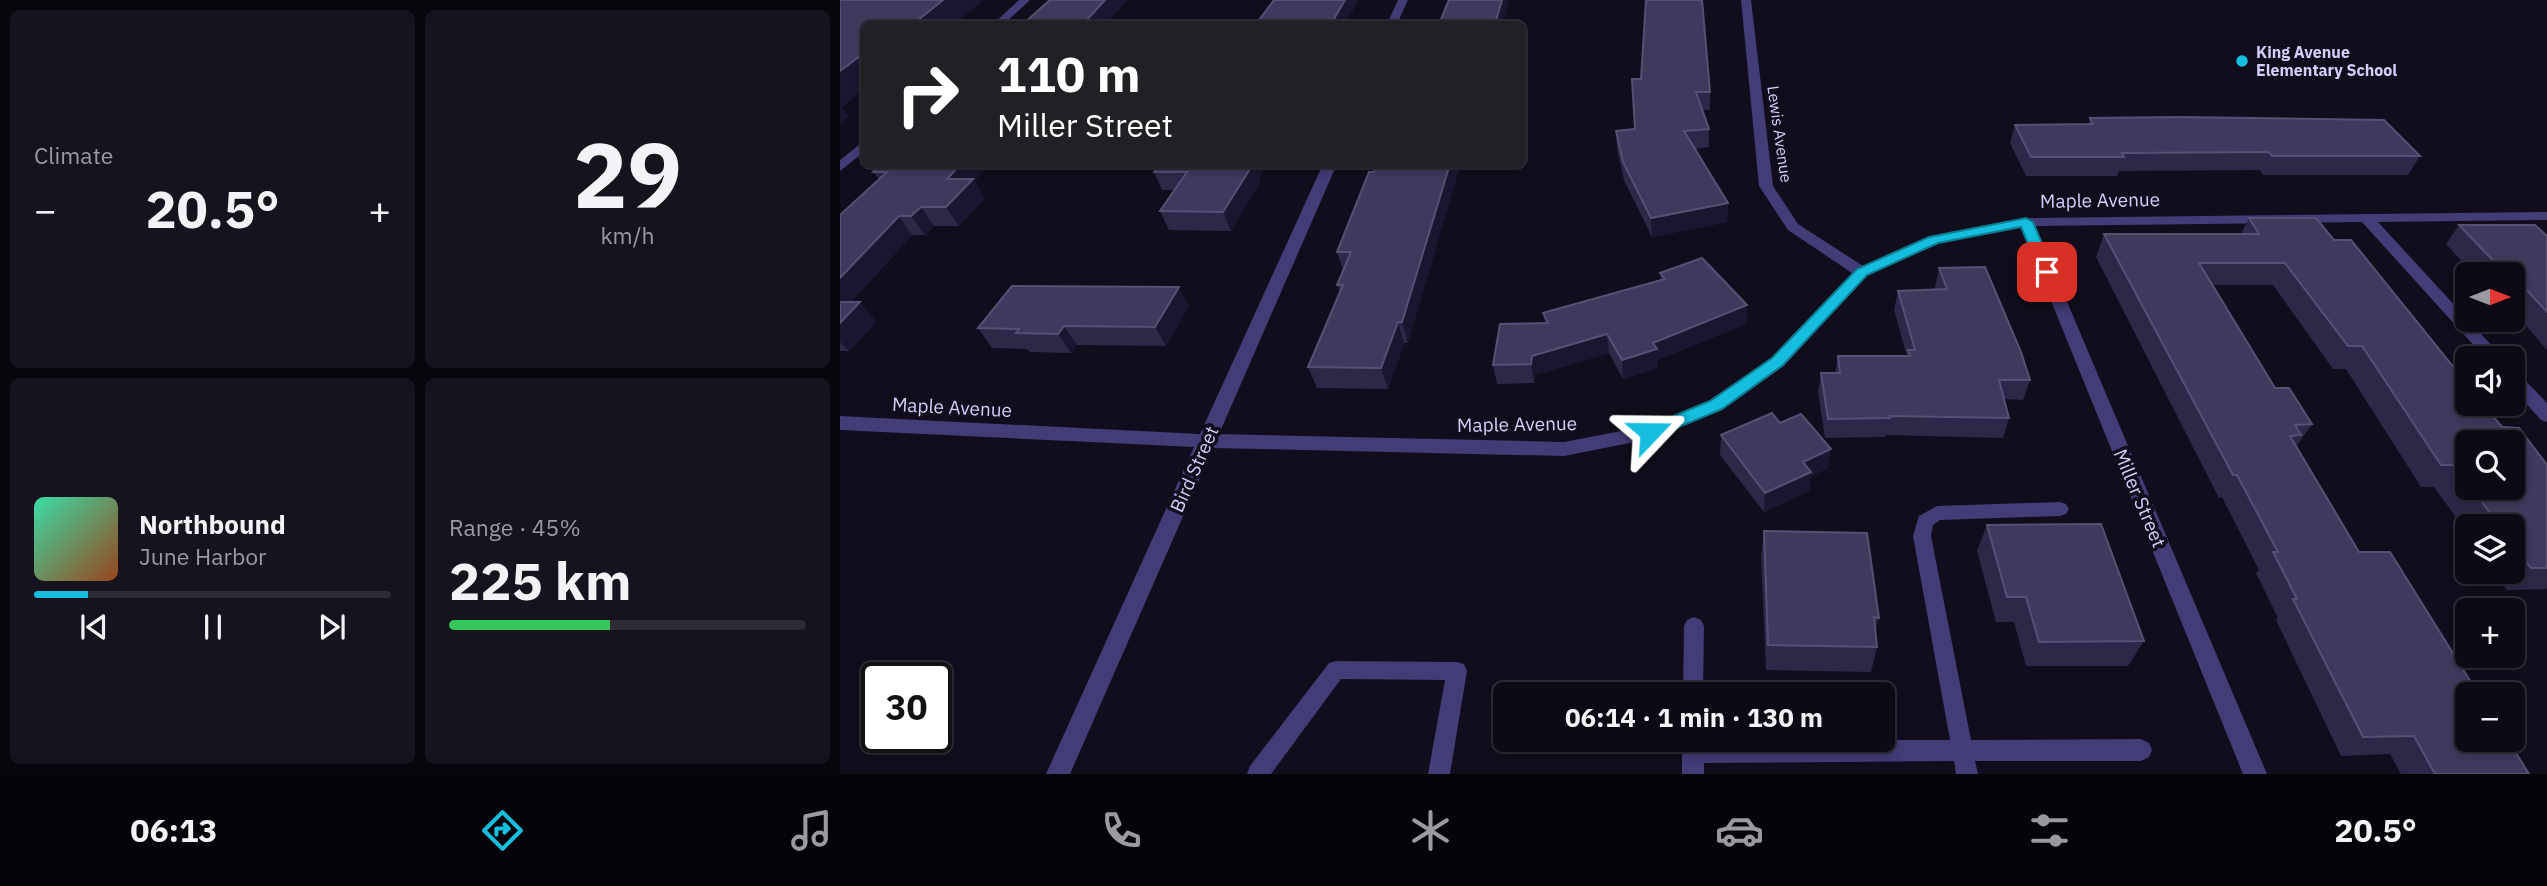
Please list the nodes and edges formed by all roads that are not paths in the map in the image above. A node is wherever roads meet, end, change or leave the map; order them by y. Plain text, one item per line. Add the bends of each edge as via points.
1 (1025, 0) edge
2 (1403, 0) edge
3 (1746, 0) edge
4 (1001, 21) edge
5 (1393, 21) edge
6 (861, 148) edge
7 (840, 167) edge
8 (1328, 168) edge
9 (2547, 216) edge
10 (2366, 218) junction
11 (2026, 222) junction
12 (1862, 272) junction
13 (2484, 346) edge
14 (2525, 391) edge
15 (2547, 415) edge
16 (840, 423) edge
17 (1207, 441) junction
18 (2060, 509) dead end
19 (1694, 626) dead end
20 (1693, 682) edge
21 (1895, 750) edge
22 (2141, 750) dead end
23 (1693, 752) edge
24 (1963, 752) junction
25 (1058, 774) edge
26 (1258, 774) edge
27 (1439, 774) edge
28 (1693, 774) edge
29 (1967, 774) edge
30 (2255, 774) edge

1 - 4 street
2 - 5 street
3 - 12 street, Lewis Avenue via 1766,186 1793,227
6 - 7 street
8 - 17 street, Bird Street
9 - 10 street, Maple Avenue
10 - 11 street, Maple Avenue
10 - 13 street
11 - 12 street, Maple Avenue via 1934,240
11 - 30 street, Miller Street
12 - 17 street, Maple Avenue via 1777,362 1716,405 1650,432 1564,449
14 - 15 street
16 - 17 street, Maple Avenue
17 - 25 street, Bird Street
18 - 24 lane via 1937,513 1925,520 1922,536
19 - 20 lane
21 - 24 lane
22 - 24 lane
23 - 28 lane
24 - 29 lane
26 - 27 lane via 1336,670 1457,671

